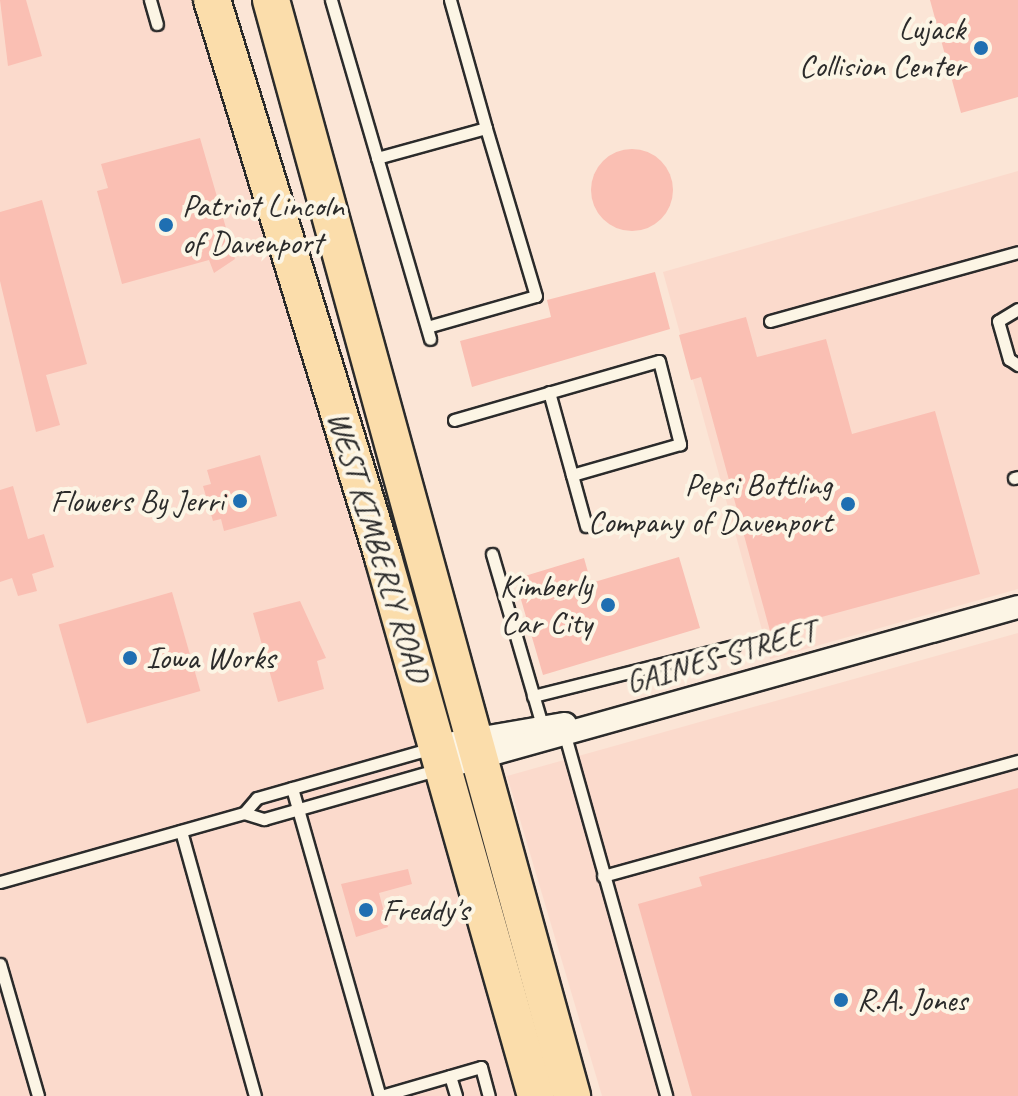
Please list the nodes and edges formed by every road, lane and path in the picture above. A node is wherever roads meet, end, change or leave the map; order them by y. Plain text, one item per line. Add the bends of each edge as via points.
1 (150, 0) edge
2 (212, 0) edge
3 (271, 0) edge
4 (331, 0) edge
5 (450, 0) edge
6 (157, 24) dead end
7 (486, 128) junction
8 (377, 158) junction
9 (1018, 252) edge
10 (1018, 309) edge
11 (770, 321) dead end
12 (1018, 365) edge
13 (549, 392) junction
14 (454, 420) dead end
15 (572, 475) junction
16 (586, 526) dead end
17 (492, 554) dead end
18 (1018, 607) edge
19 (734, 646) dead end
20 (533, 696) junction
21 (553, 731) junction
22 (475, 747) junction
23 (439, 757) junction
24 (1018, 761) edge
25 (292, 788) junction
26 (298, 809) junction
27 (244, 813) junction
28 (181, 831) junction
29 (603, 876) junction
30 (0, 882) edge
31 (0, 964) edge
32 (450, 1076) junction
33 (38, 1096) edge
34 (255, 1096) edge
35 (381, 1096) edge
36 (456, 1096) edge
37 (489, 1096) edge
38 (536, 1096) edge
39 (572, 1096) edge
40 (666, 1096) edge

1 - 6 lane
2 - 23 main road, WEST KIMBERLY ROAD
3 - 22 main road, WEST KIMBERLY ROAD
4 - 8 lane
5 - 7 lane
7 - 8 lane
7 - 8 lane via 536,296 428,333
9 - 11 lane
10 - 12 lane via 998,321 1009,359
13 - 14 lane
13 - 15 lane
13 - 15 lane via 659,361 680,444
15 - 16 lane
17 - 20 lane
18 - 21 street, GAINES STREET via 614,720
19 - 20 lane
20 - 21 lane
21 - 22 street, GAINES STREET
21 - 29 lane
22 - 23 street, GAINES STREET
22 - 39 main road, WEST KIMBERLY ROAD
23 - 25 lane
23 - 26 lane
23 - 38 main road, WEST KIMBERLY ROAD
24 - 29 lane
25 - 26 lane
25 - 27 lane via 257,798
26 - 27 lane via 264,819
26 - 35 lane
27 - 28 lane
28 - 30 lane
28 - 34 lane
29 - 40 lane
31 - 33 lane
32 - 35 lane
32 - 36 lane
32 - 37 lane via 481,1067

